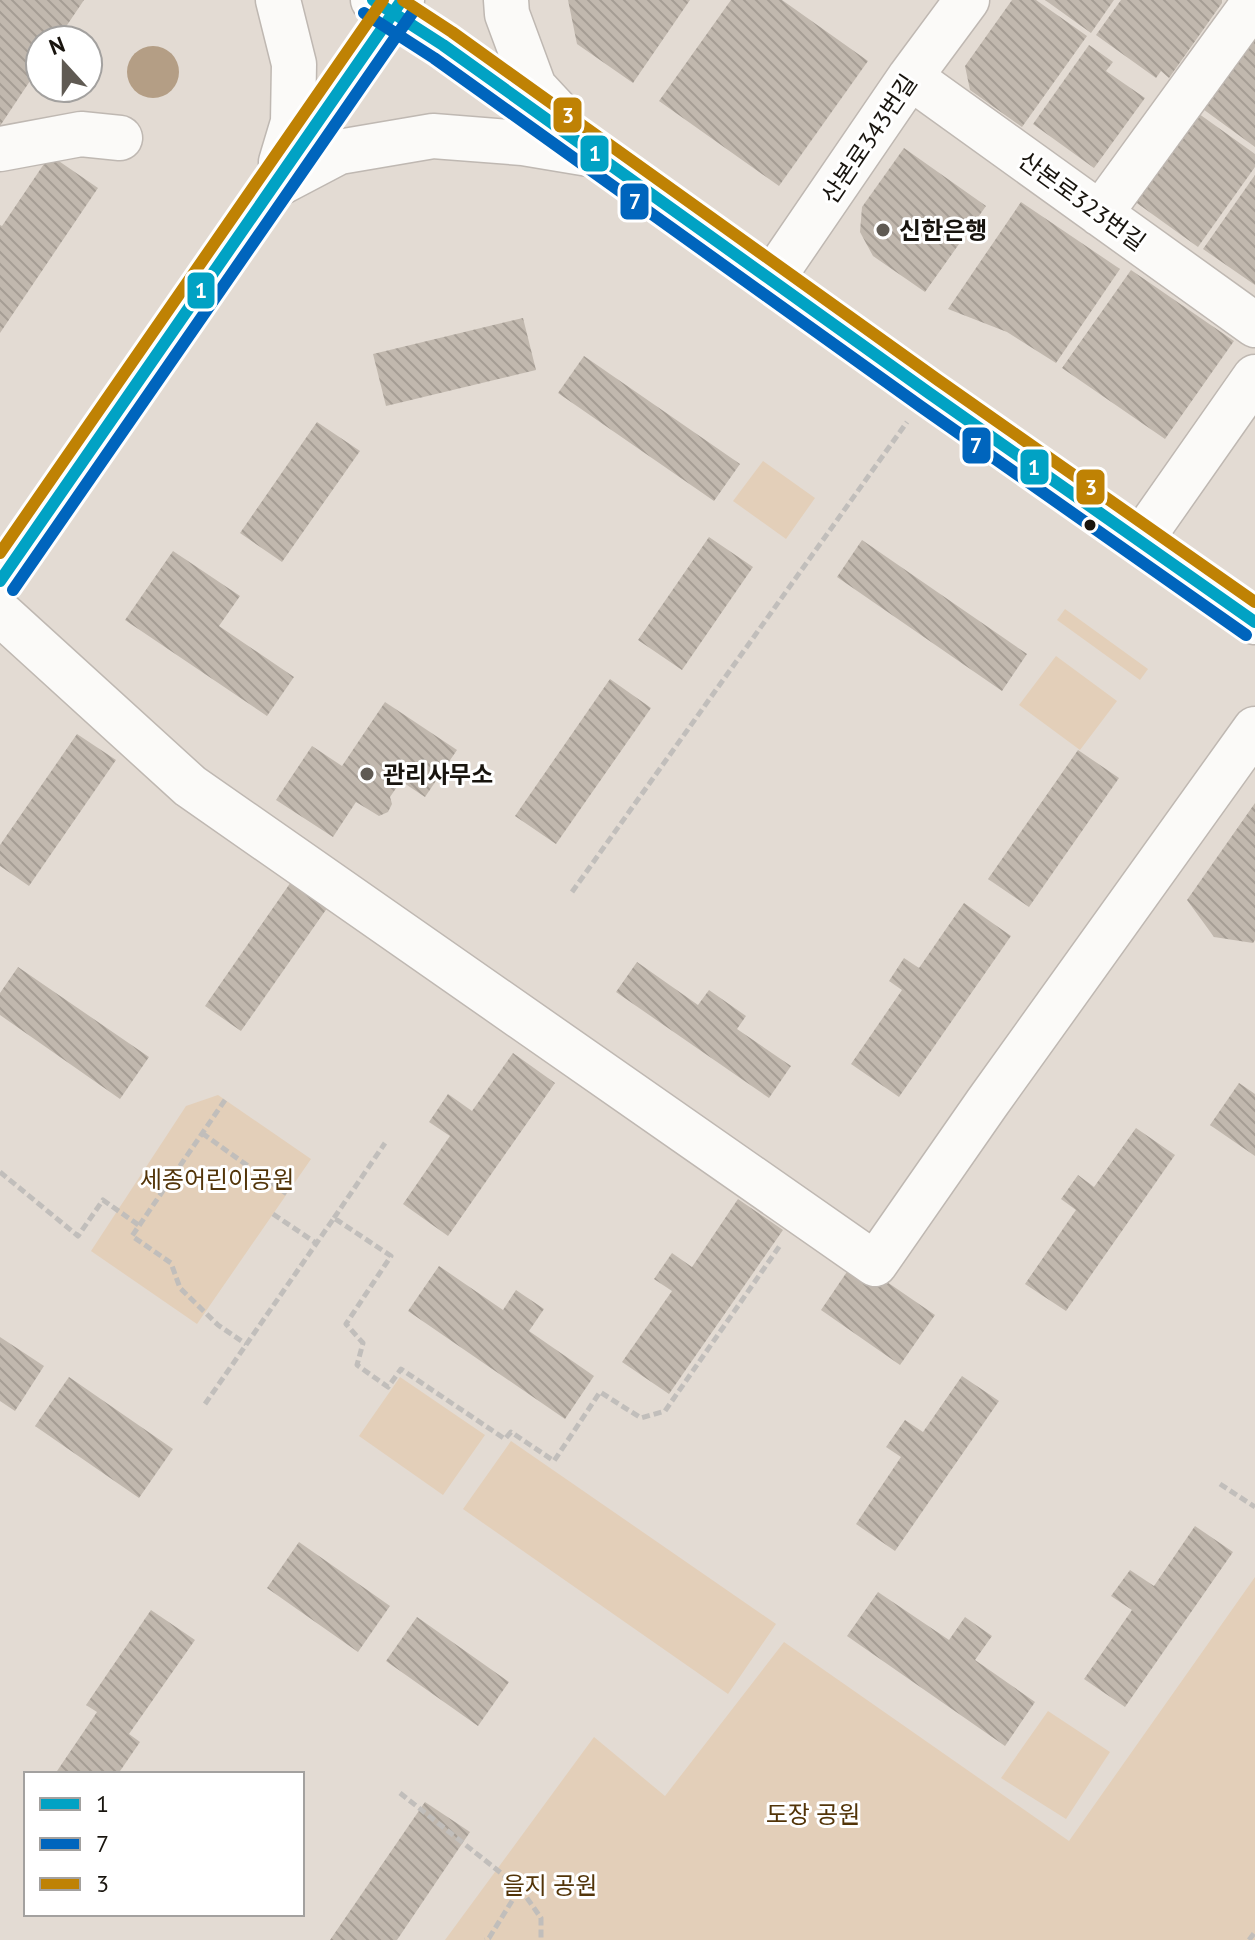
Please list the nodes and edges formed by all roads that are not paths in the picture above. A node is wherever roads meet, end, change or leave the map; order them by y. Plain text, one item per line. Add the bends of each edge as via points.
1 (278, 0) edge
2 (506, 0) edge
3 (967, 0) edge
4 (1255, 1) edge
5 (389, 5) edge
6 (910, 77) junction
7 (120, 138) dead end
8 (0, 149) edge
9 (598, 156) junction
10 (274, 186) junction
11 (1100, 214) junction
12 (772, 279) junction
13 (1255, 325) edge
14 (1255, 377) edge
15 (1140, 541) junction
16 (3, 570) edge
17 (0, 613) edge
18 (1255, 622) edge
19 (1255, 729) edge

1 - 10 street via 294,64 293,122
2 - 9 street via 534,87
3 - 6 street, 산본로343번길
4 - 11 street
5 - 9 street
5 - 10 street
6 - 11 street, 산본로323번길
6 - 12 street, 산본로343번길
7 - 8 street via 81,134
9 - 10 street via 433,136 339,152
9 - 12 street
10 - 16 street
11 - 13 street, 산본로323번길
12 - 15 street
14 - 15 street
15 - 18 street
17 - 19 street via 190,786 875,1264

